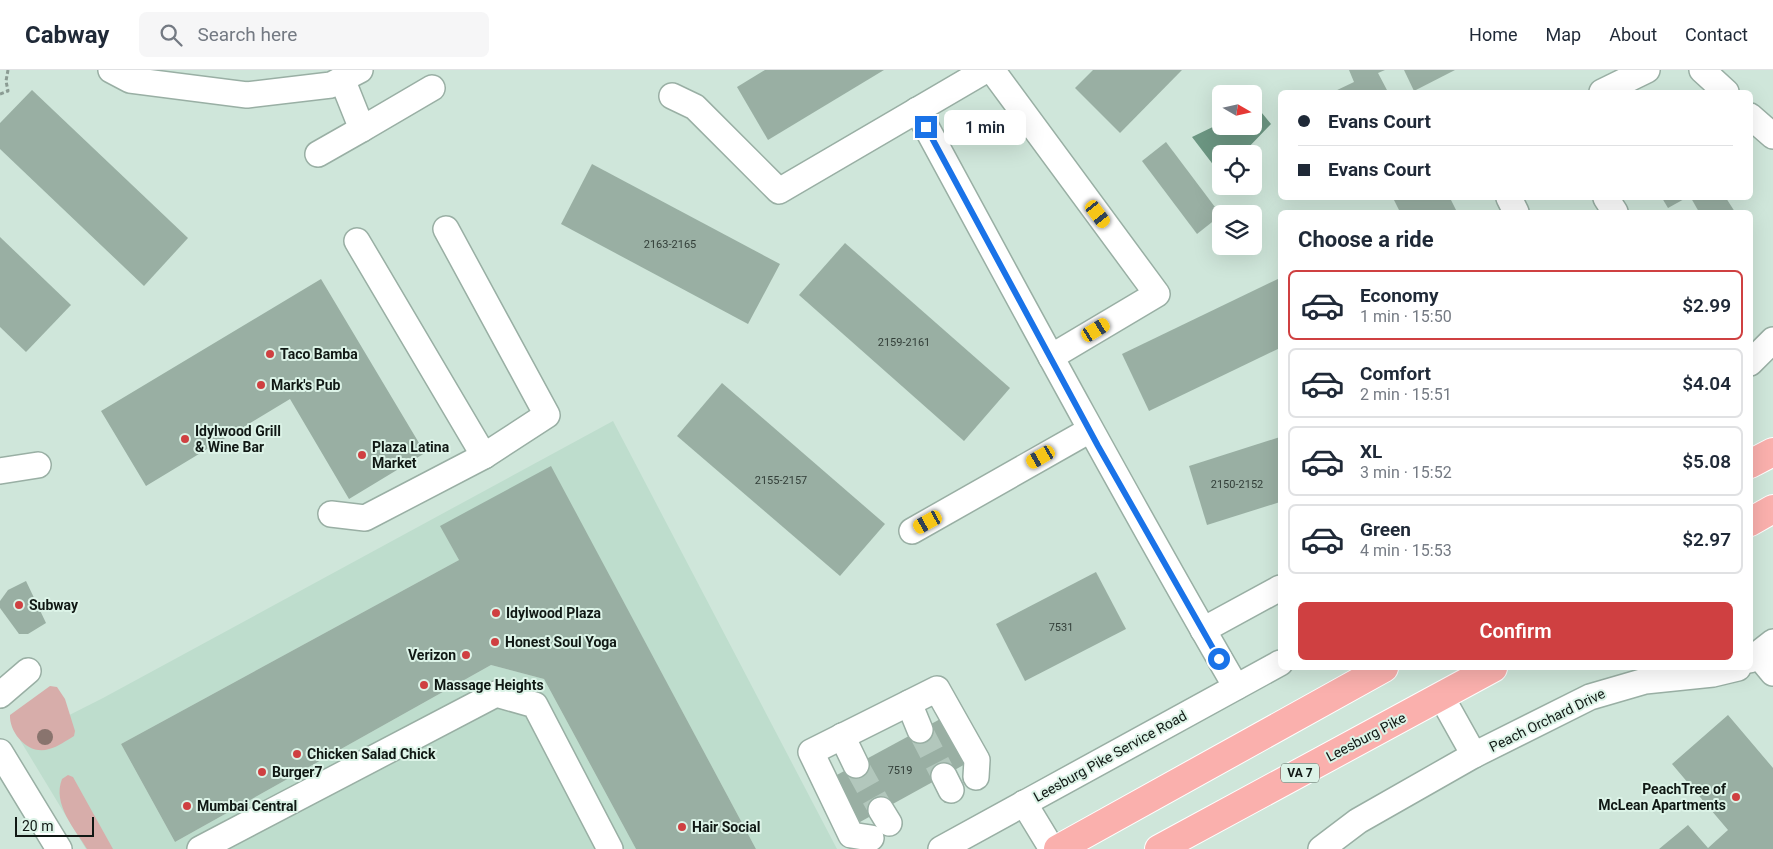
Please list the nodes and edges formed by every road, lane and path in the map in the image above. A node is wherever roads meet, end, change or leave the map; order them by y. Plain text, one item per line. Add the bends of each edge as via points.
1 (8, 70) edge
2 (111, 70) edge
3 (986, 70) edge
4 (992, 70) edge
5 (1646, 70) edge
6 (1702, 70) edge
7 (351, 75) edge
8 (432, 88) dead end
9 (1606, 90) edge
10 (1724, 90) edge
11 (0, 94) edge
12 (672, 96) dead end
13 (917, 110) junction
14 (1753, 119) edge
15 (362, 129) junction
16 (1773, 136) edge
17 (318, 154) dead end
18 (446, 230) dead end
19 (357, 241) dead end
20 (1773, 340) edge
21 (1051, 357) junction
22 (1753, 360) edge
23 (1090, 430) junction
24 (1773, 452) edge
25 (484, 456) junction
26 (1753, 462) edge
27 (38, 465) dead end
28 (0, 471) edge
29 (1773, 509) edge
30 (332, 514) dead end
31 (1753, 520) edge
32 (912, 531) dead end
33 (1278, 589) edge
34 (1203, 630) junction
35 (1278, 664) edge
36 (1380, 670) edge
37 (1489, 670) edge
38 (1726, 670) edge
39 (28, 671) dead end
40 (1236, 687) junction
41 (0, 695) edge
42 (1442, 696) junction
43 (909, 703) junction
44 (920, 730) tunnel mouth
45 (842, 736) junction
46 (0, 752) edge
47 (1474, 755) junction
48 (856, 765) tunnel mouth
49 (976, 777) dead end
50 (1024, 803) junction
51 (881, 824) dead end
52 (60, 849) edge
53 (200, 849) edge
54 (610, 849) edge
55 (941, 849) edge
56 (1052, 849) edge
57 (1058, 849) edge
58 (1159, 849) edge
59 (1321, 849) edge

1 - 11 path via 8,91
2 - 7 street via 130,80 247,95 331,85
3 - 13 street
4 - 21 street via 1158,294
5 - 9 street
6 - 10 street
7 - 15 street
8 - 15 street
12 - 13 street via 695,107 779,191
13 - 21 street
14 - 16 street
15 - 17 street
18 - 25 street via 546,415
19 - 25 street
20 - 22 street
21 - 23 street
23 - 32 street
23 - 34 street
24 - 26 main road
25 - 30 street via 366,518
27 - 28 street
29 - 31 main road
33 - 34 street
34 - 40 street
35 - 40 street, Leesburg Pike Service Road
36 - 57 main road
37 - 42 main road, Leesburg Pike / VA 7
38 - 47 street, Peach Orchard Drive via 1645,681 1590,697
39 - 41 street
40 - 50 street, Leesburg Pike Service Road
42 - 47 street, Peach Orchard Drive
42 - 58 main road, Leesburg Pike / VA 7
43 - 44 street
43 - 45 street
43 - 49 street via 937,689 977,760
45 - 48 street
45 - 51 street via 811,752 851,835
46 - 52 street
47 - 59 street, Peach Orchard Drive via 1358,821
50 - 55 street, Leesburg Pike Service Road
50 - 56 street
53 - 54 street via 496,694 535,705

